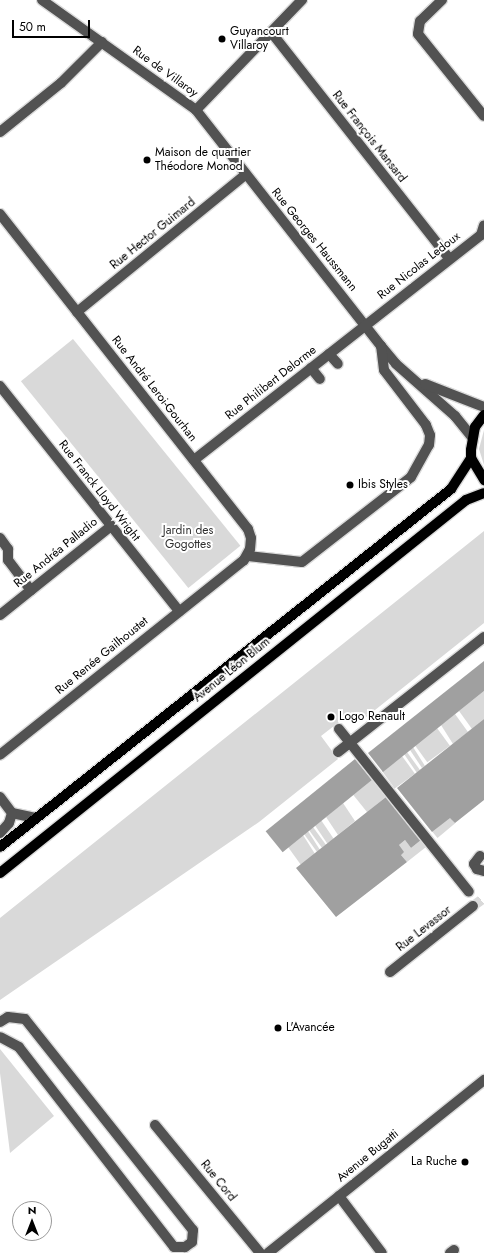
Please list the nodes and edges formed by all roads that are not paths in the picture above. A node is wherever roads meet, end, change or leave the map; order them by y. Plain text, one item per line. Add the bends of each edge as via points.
1 (42, 0) edge
2 (302, 0) edge
3 (442, 0) edge
4 (271, 32) junction
5 (102, 42) junction
6 (196, 110) junction
7 (484, 116) edge
8 (0, 132) edge
9 (245, 176) junction
10 (0, 214) edge
11 (484, 225) edge
12 (449, 258) junction
13 (77, 312) junction
14 (365, 326) junction
15 (381, 346) junction
16 (329, 354) junction
17 (338, 364) dead end
18 (311, 368) junction
19 (320, 379) dead end
20 (418, 380) junction
21 (0, 386) edge
22 (484, 407) edge
23 (484, 415) edge
24 (472, 437) junction
25 (471, 458) junction
26 (194, 460) junction
27 (484, 480) edge
28 (484, 493) edge
29 (110, 527) junction
30 (0, 538) edge
31 (248, 556) junction
32 (31, 590) junction
33 (179, 611) junction
34 (0, 615) edge
35 (484, 637) edge
36 (339, 729) dead end
37 (350, 743) junction
38 (338, 752) dead end
39 (0, 755) edge
40 (0, 797) edge
41 (12, 813) junction
42 (35, 818) junction
43 (0, 833) edge
44 (0, 847) edge
45 (480, 856) dead end
46 (484, 871) edge
47 (0, 873) edge
48 (469, 892) dead end
49 (473, 906) tunnel mouth
50 (390, 972) dead end
51 (0, 1022) edge
52 (0, 1037) edge
53 (484, 1080) edge
54 (155, 1125) dead end
55 (339, 1196) junction
56 (260, 1253) edge
57 (268, 1253) edge
58 (382, 1253) edge

1 - 5 street, Rue de Villaroy
2 - 4 street
3 - 7 street via 420,21 418,34
4 - 6 street
4 - 12 street, Rue François Mansard
5 - 6 street, Rue de Villaroy
5 - 8 street via 61,83
6 - 9 street, Rue Georges Haussmann
9 - 13 street, Rue Hector Guimard
9 - 14 street, Rue Georges Haussmann
10 - 13 street, Rue André Leroi-Gourhan
11 - 12 street, Rue Nicolas Ledoux via 481,235
12 - 14 street, Rue Nicolas Ledoux
13 - 26 street, Rue André Leroi-Gourhan
14 - 15 street, Rue Georges Haussmann
14 - 16 street, Rue Philibert Delorme
15 - 20 street, Rue Georges Haussmann via 396,364
15 - 31 street via 384,370 426,425 430,435 429,445 411,477 302,562
16 - 17 street
16 - 18 street, Rue Philibert Delorme
18 - 19 street
18 - 26 street, Rue Philibert Delorme
20 - 22 street, Rue Georges Haussmann
20 - 24 street, Rue Georges Haussmann
21 - 29 street, Rue Franck Lloyd Wright
23 - 24 main road
24 - 25 main road
25 - 27 main road
25 - 42 main road, Avenue Léon Blum via 451,489
26 - 31 street, Rue André Leroi-Gourhan via 250,532
28 - 47 main road, Avenue Léon Blum via 466,500
29 - 32 street, Rue Andréa Palladio
29 - 33 street, Rue Franck Lloyd Wright
30 - 32 street via 8,549 8,560
31 - 33 street, Rue Renée Gailhoustet
32 - 34 street, Rue Andréa Palladio
33 - 39 street, Rue Renée Gailhoustet
35 - 37 street
36 - 37 street
37 - 38 street
37 - 48 street
40 - 41 street
41 - 42 street
41 - 43 street via 9,823
42 - 44 main road, Avenue Léon Blum
45 - 46 street via 474,864 477,869
49 - 50 street, Rue Levassor
51 - 52 street via 8,1017 24,1019 193,1230 192,1242 186,1247 174,1247 19,1047
53 - 55 street, Avenue Bugatti
54 - 56 street, Rue Cord
55 - 57 street, Avenue Bugatti
55 - 58 street

